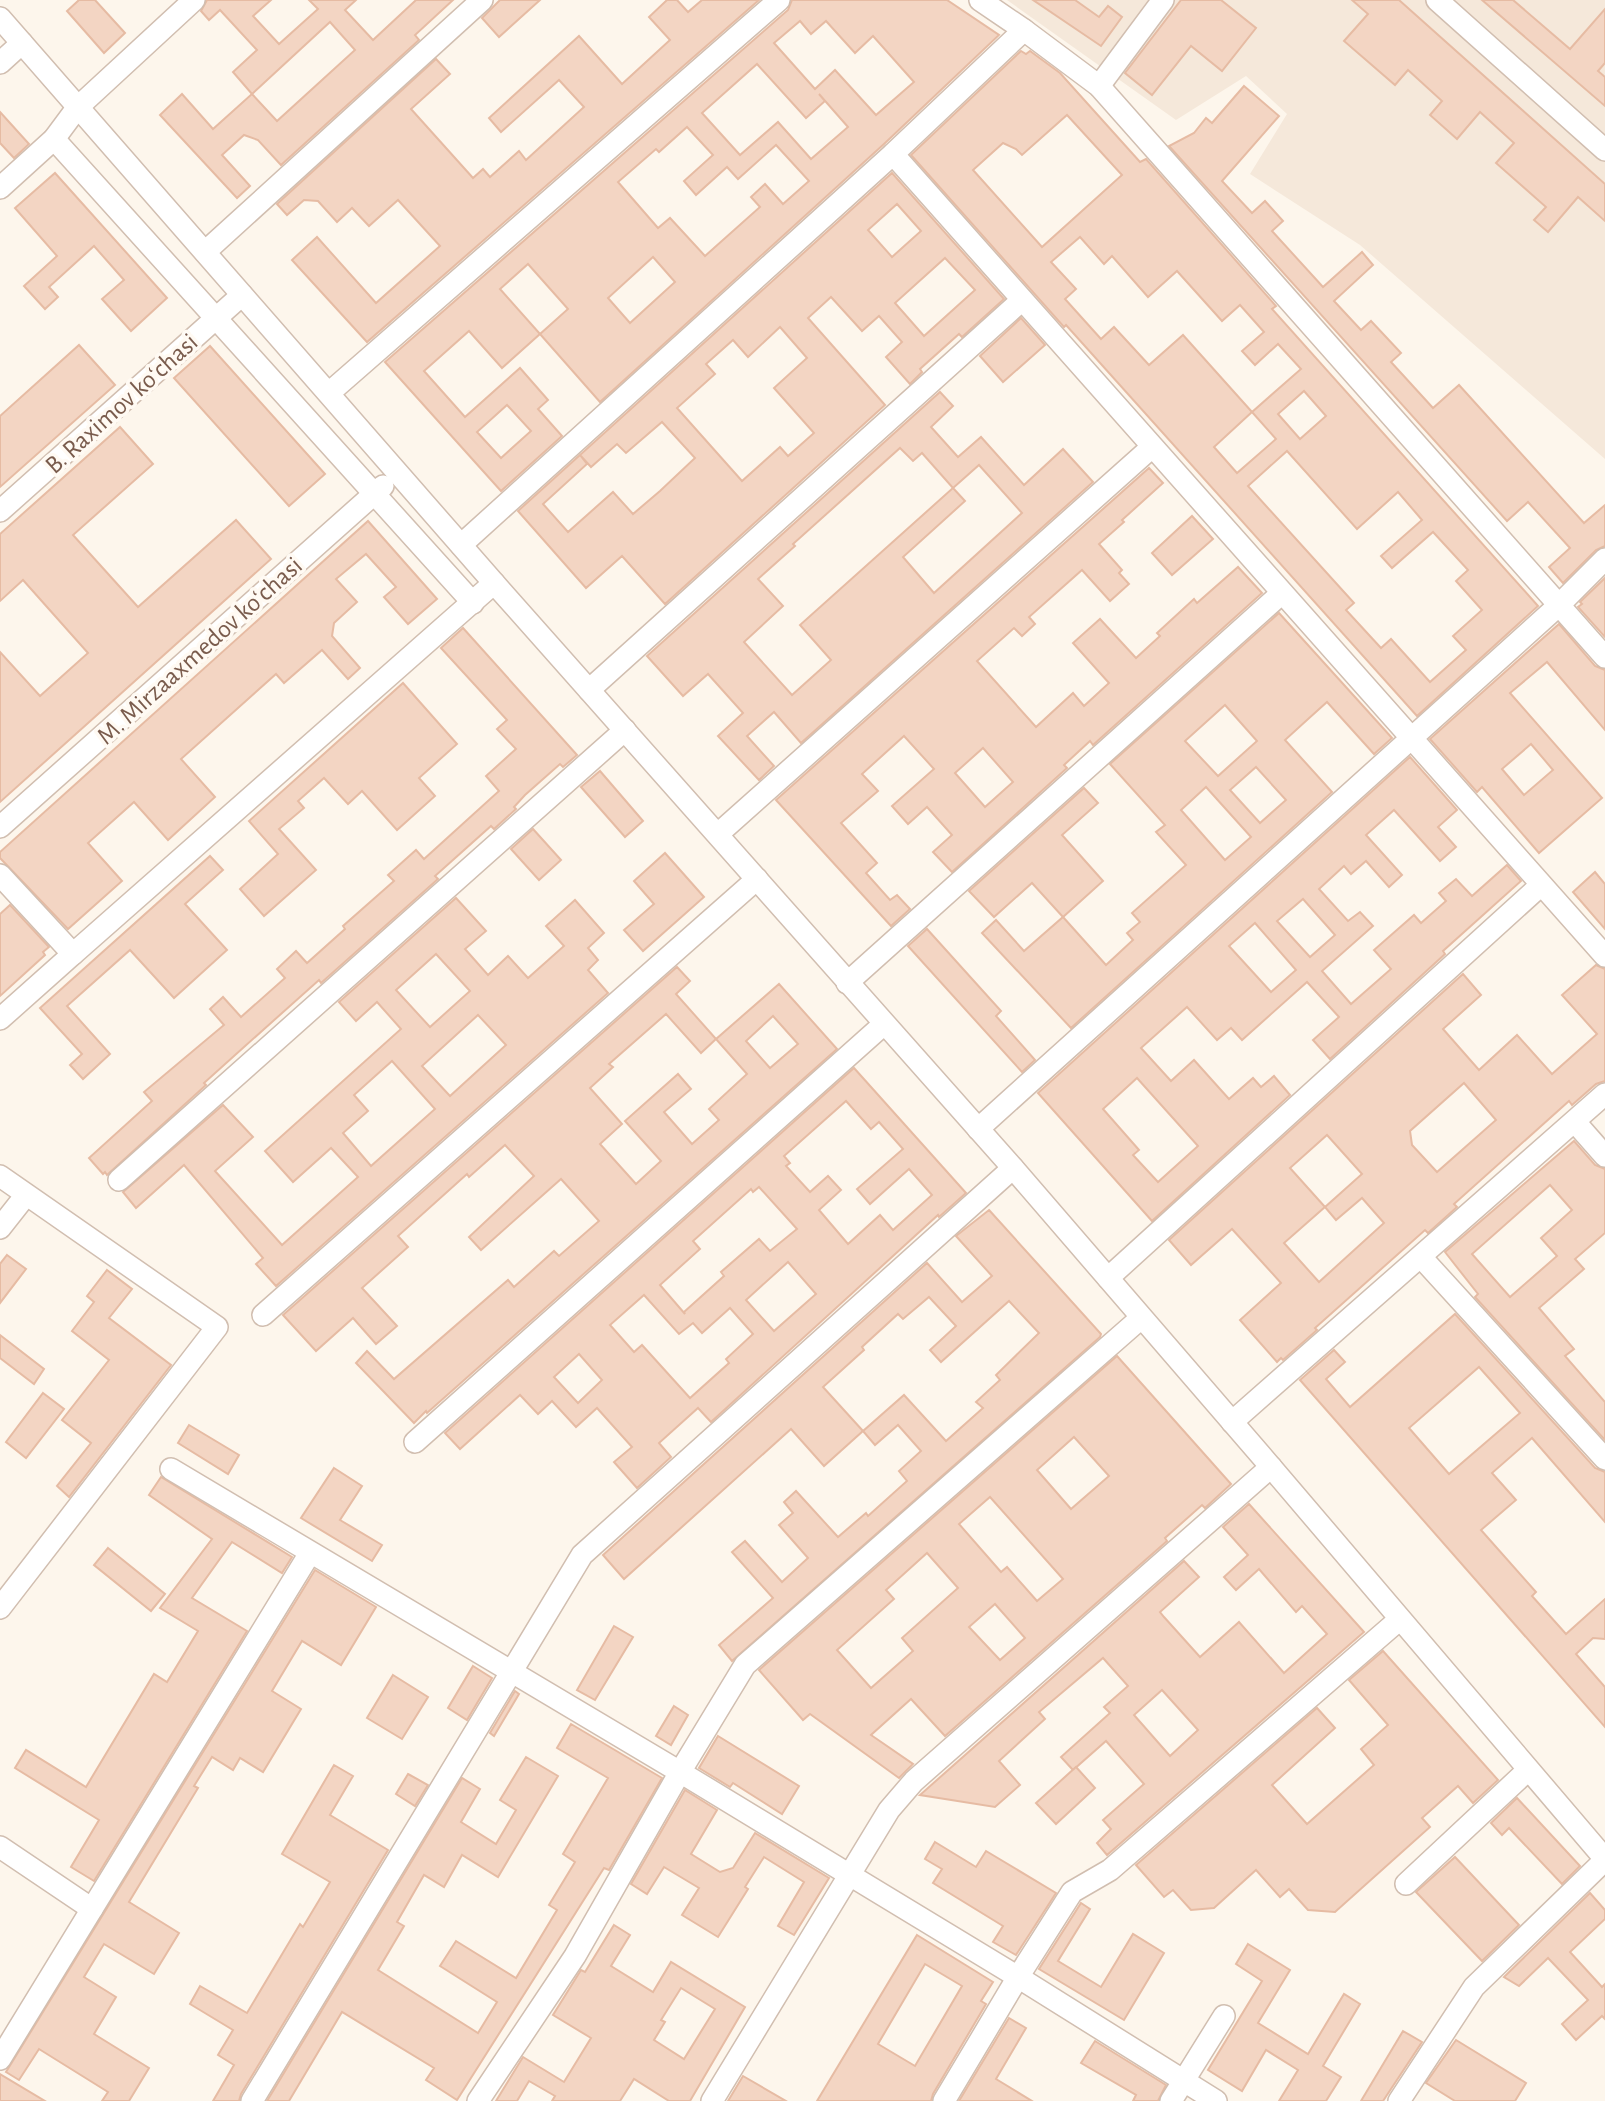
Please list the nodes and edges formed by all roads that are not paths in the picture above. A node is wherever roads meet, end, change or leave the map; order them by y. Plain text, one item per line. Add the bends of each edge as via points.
1 (194, 0) edge
2 (482, 0) edge
3 (779, 0) edge
4 (980, 0) edge
5 (1163, 0) edge
6 (1437, 0) edge
7 (0, 18) edge
8 (1024, 30) junction
9 (22, 43) junction
10 (0, 63) edge
11 (1099, 86) junction
12 (77, 108) junction
13 (54, 139) junction
14 (1605, 150) edge
15 (893, 154) junction
16 (0, 187) edge
17 (205, 252) junction
18 (242, 295) junction
19 (1022, 300) junction
20 (215, 318) junction
21 (329, 393) junction
22 (1152, 447) junction
23 (397, 472) junction
24 (374, 494) junction
25 (0, 511) edge
26 (461, 545) junction
27 (1605, 559) edge
28 (494, 583) junction
29 (1282, 593) junction
30 (473, 603) junction
31 (1558, 606) junction
32 (1605, 657) edge
33 (589, 690) junction
34 (625, 730) junction
35 (1412, 737) junction
36 (0, 827) edge
37 (718, 834) junction
38 (0, 875) edge
39 (757, 879) junction
40 (1541, 885) junction
41 (73, 954) junction
42 (1605, 956) edge
43 (847, 983) junction
44 (0, 1019) edge
45 (884, 1024) junction
46 (1605, 1094) edge
47 (1575, 1122) junction
48 (978, 1129) junction
49 (1605, 1156) edge
50 (1013, 1168) junction
51 (0, 1176) edge
52 (119, 1180) dead end
53 (26, 1195) junction
54 (0, 1227) edge
55 (1421, 1257) junction
56 (1108, 1279) junction
57 (263, 1315) dead end
58 (1141, 1318) junction
59 (1233, 1423) junction
60 (415, 1442) dead end
61 (1605, 1459) edge
62 (1271, 1467) junction
63 (171, 1469) dead end
64 (310, 1553) junction
65 (0, 1608) edge
66 (1400, 1619) junction
67 (510, 1671) junction
68 (1528, 1770) junction
69 (680, 1772) junction
70 (0, 1847) edge
71 (1605, 1860) edge
72 (848, 1875) junction
73 (1406, 1884) dead end
74 (92, 1909) junction
75 (1018, 1977) junction
76 (1224, 2017) dead end
77 (0, 2059) edge
78 (1183, 2081) junction
79 (252, 2101) edge
80 (478, 2101) edge
81 (712, 2101) edge
82 (944, 2101) edge
83 (1171, 2101) edge
84 (1216, 2101) edge
85 (1399, 2101) edge

1 - 12 street
2 - 17 street
3 - 21 street
4 - 8 street
5 - 11 street
6 - 14 street
7 - 9 street
8 - 11 street
8 - 15 street
9 - 10 street
9 - 12 street
11 - 31 street
12 - 13 street
12 - 17 street
13 - 16 street
13 - 20 street
15 - 19 street
15 - 26 street
17 - 18 street
18 - 20 street, B. Raximov koʻchasi
18 - 21 street
19 - 22 street
19 - 33 street
20 - 24 street
20 - 25 street, B. Raximov koʻchasi
21 - 23 street
22 - 29 street
22 - 37 street
23 - 24 street, M. Mirzaaxmedov koʻchasi
23 - 26 street
24 - 30 street
24 - 36 street, M. Mirzaaxmedov koʻchasi
26 - 28 street
27 - 31 street
28 - 30 street
28 - 33 street
29 - 35 street
29 - 43 street
30 - 41 street
31 - 32 street
31 - 35 street
33 - 34 street
34 - 37 street
34 - 52 street
35 - 40 street
35 - 48 street
37 - 39 street
38 - 41 street
39 - 43 street
39 - 57 street
40 - 42 street
40 - 56 street
41 - 44 street
43 - 45 street
45 - 48 street
45 - 60 street
46 - 47 street
47 - 49 street
47 - 55 street
48 - 50 street
50 - 56 street
50 - 67 street via 582,1555
51 - 53 street
53 - 54 street
53 - 65 street via 216,1327
55 - 59 street
55 - 61 street
56 - 58 street
58 - 59 street
58 - 69 street via 745,1665
59 - 62 street
62 - 66 street
62 - 72 street via 914,1781 889,1810
63 - 64 street
64 - 67 street
64 - 74 street
66 - 68 street
66 - 75 street via 1110,1870 1072,1892
67 - 69 street
67 - 79 street
68 - 71 street
68 - 73 street
69 - 72 street
69 - 80 street via 575,1956
70 - 74 street
71 - 85 street via 1474,1987
72 - 75 street
72 - 81 street
74 - 77 street
75 - 78 street
75 - 82 street
76 - 78 street
78 - 83 street
78 - 84 street

